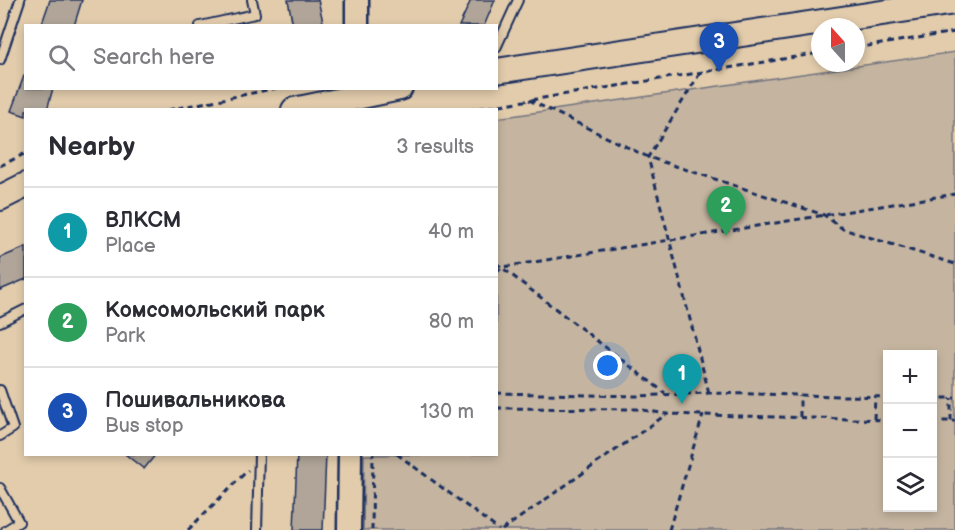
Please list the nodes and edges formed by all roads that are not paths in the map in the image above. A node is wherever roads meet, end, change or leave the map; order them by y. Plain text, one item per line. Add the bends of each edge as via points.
1 (20, 0) edge
2 (252, 0) edge
3 (357, 0) edge
4 (518, 0) edge
5 (955, 2) edge
6 (209, 24) edge
7 (357, 24) edge
8 (498, 44) edge
9 (0, 60) edge
10 (498, 72) edge
11 (391, 90) edge
12 (356, 98) edge
13 (304, 108) edge
14 (24, 186) edge
15 (0, 198) edge
16 (24, 310) edge
17 (0, 322) edge
18 (0, 390) edge
19 (0, 436) edge
20 (259, 456) edge
21 (350, 456) edge
22 (0, 488) edge
23 (6, 530) edge
24 (257, 530) edge
25 (349, 530) edge

1 - 9 lane
2 - 6 lane via 255,14
3 - 7 main road
4 - 8 lane
5 - 10 main road
11 - 12 main road
12 - 13 main road
14 - 15 main road
16 - 17 lane
18 - 19 lane via 12,428
20 - 24 lane
21 - 25 main road
22 - 23 lane via 20,522

